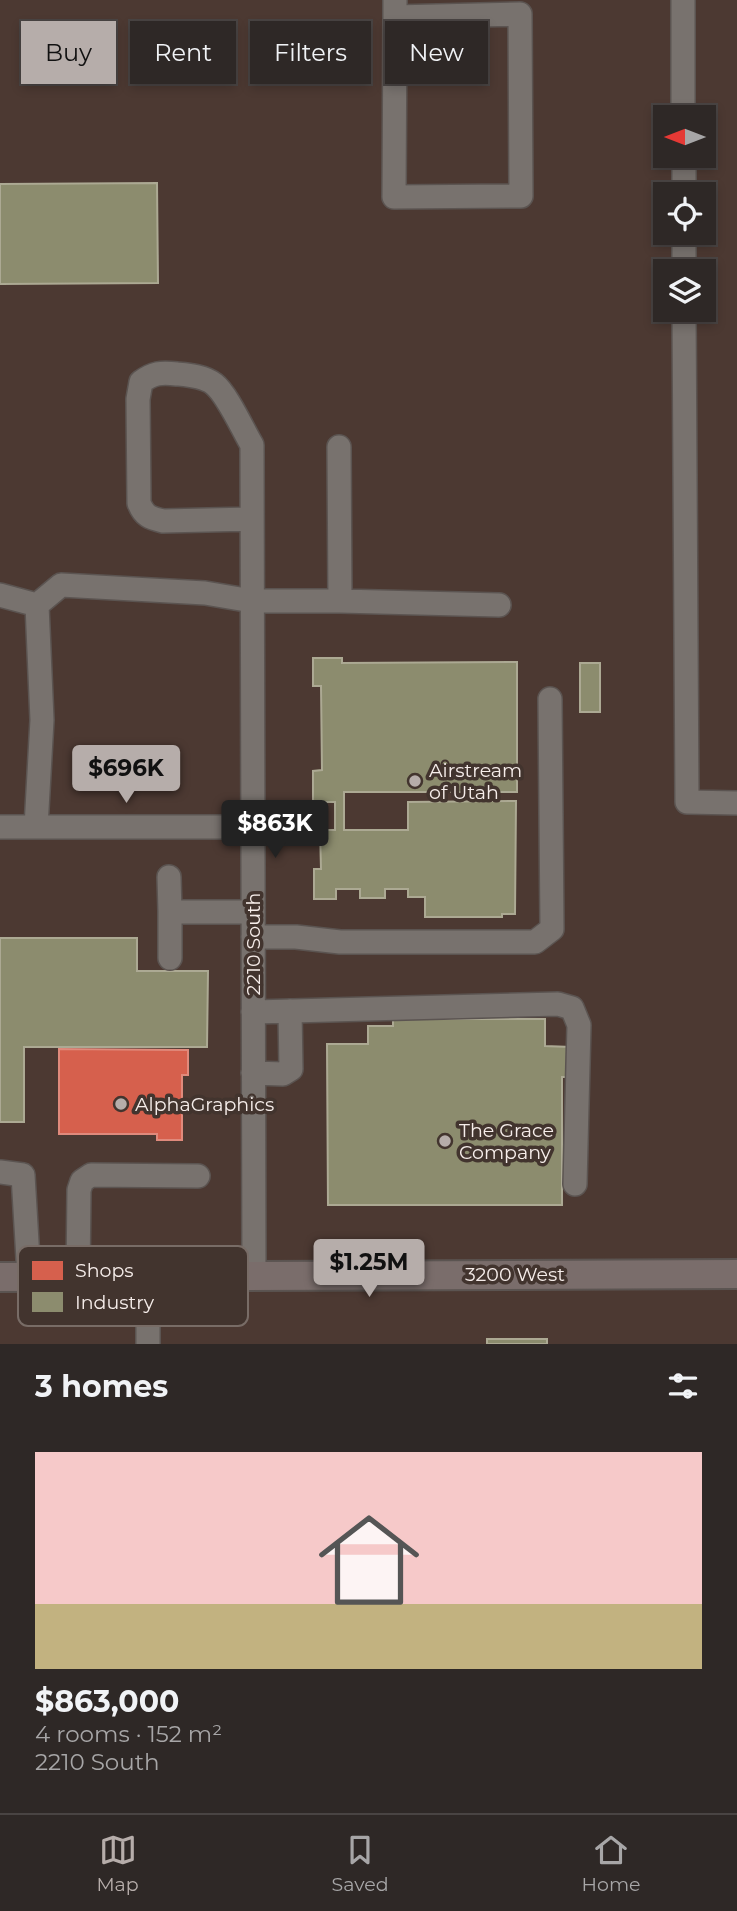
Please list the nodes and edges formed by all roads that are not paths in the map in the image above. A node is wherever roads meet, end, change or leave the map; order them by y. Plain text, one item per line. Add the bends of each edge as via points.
1 (683, 0) edge
2 (395, 8) edge
3 (684, 105) edge
4 (684, 322) edge
5 (339, 447) dead end
6 (252, 519) junction
7 (0, 595) edge
8 (252, 601) junction
9 (340, 601) junction
10 (37, 605) junction
11 (499, 605) dead end
12 (550, 698) dead end
13 (737, 803) edge
14 (0, 827) edge
15 (36, 827) junction
16 (253, 827) junction
17 (169, 877) dead end
18 (170, 912) junction
19 (253, 912) junction
20 (253, 937) junction
21 (170, 958) dead end
22 (290, 1011) junction
23 (253, 1012) junction
24 (253, 1073) junction
25 (0, 1172) edge
26 (198, 1176) dead end
27 (575, 1184) dead end
28 (27, 1246) edge
29 (78, 1246) edge
30 (737, 1274) edge
31 (248, 1275) edge
32 (254, 1275) junction
33 (18, 1276) edge
34 (0, 1277) edge
35 (737, 1294) edge
36 (148, 1326) edge
37 (148, 1344) edge

1 - 3 street
2 - 2 street via 394,197 521,196 520,14
4 - 13 street via 687,802
5 - 9 street
6 - 6 street, 2210 South via 252,445 214,384 160,372 141,382 142,513 163,521
6 - 8 street, 2210 South
7 - 10 street
8 - 9 street
8 - 10 street via 205,593 61,584
8 - 16 street, 2210 South
9 - 11 street
10 - 15 street via 41,720
12 - 20 street via 552,929 535,942
14 - 15 street
15 - 16 street
16 - 19 street, 2210 South
17 - 18 street
18 - 19 street
18 - 21 street
19 - 20 street, 2210 South
20 - 23 street, 2210 South
22 - 23 street
22 - 24 street via 290,1069 283,1074
22 - 27 street via 558,1004 572,1008 579,1025
23 - 24 street, 2210 South
24 - 32 street, 2210 South
25 - 28 street via 23,1175
26 - 29 street via 92,1175 82,1181 79,1191
30 - 32 main road, 3200 West
30 - 35 street
31 - 32 main road, 3200 West
33 - 34 main road, 3200 West
36 - 37 street

